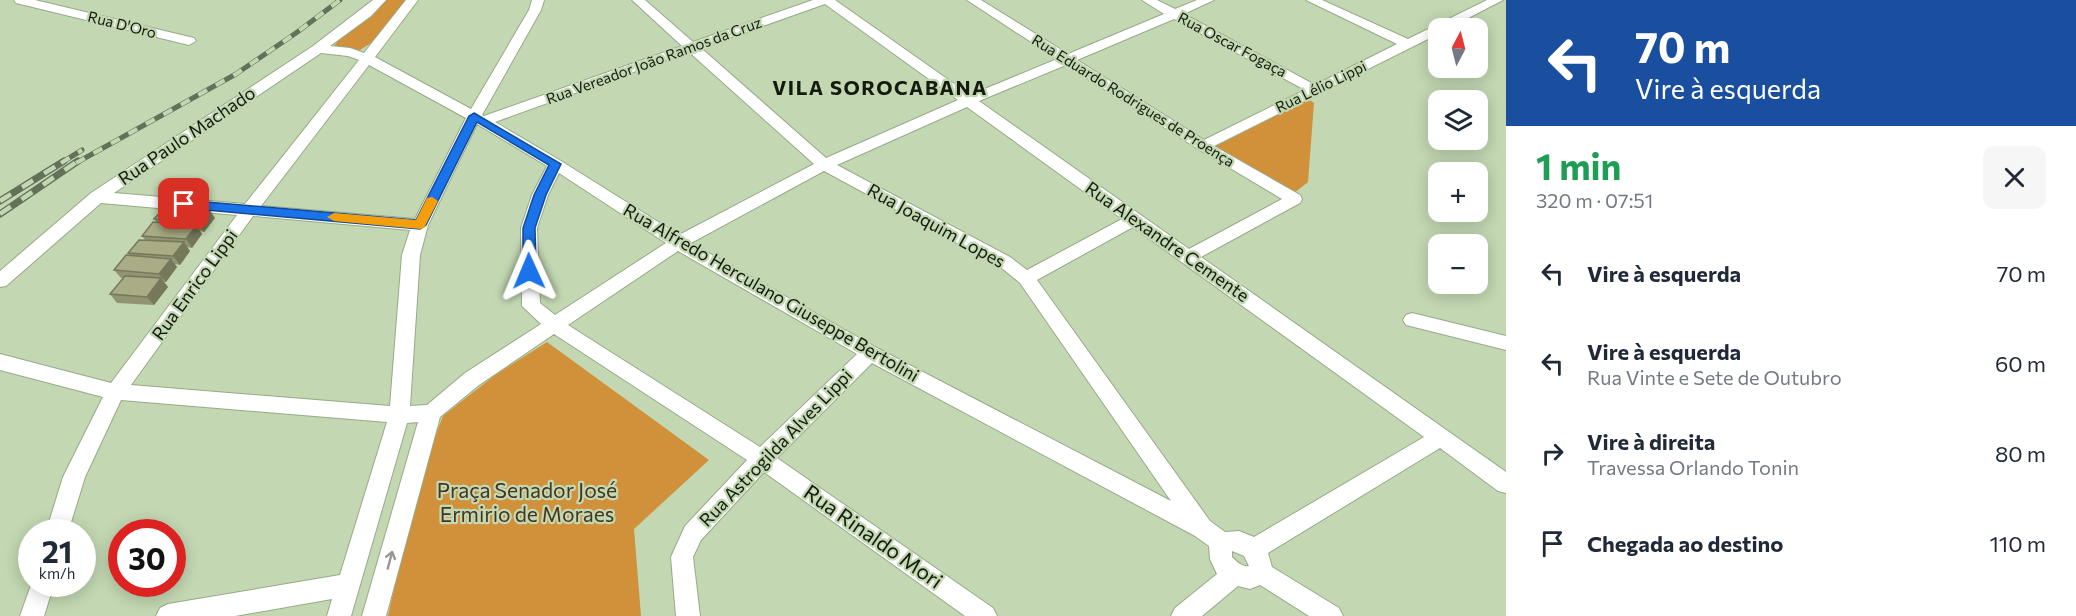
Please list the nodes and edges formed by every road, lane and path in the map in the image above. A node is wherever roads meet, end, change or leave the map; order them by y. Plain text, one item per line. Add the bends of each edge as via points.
1 (20, 0) edge
2 (380, 0) edge
3 (412, 0) edge
4 (538, 0) edge
5 (638, 0) edge
6 (826, 0) edge
7 (973, 0) edge
8 (1148, 0) edge
9 (1208, 0) edge
10 (1312, 0) edge
11 (1494, 0) edge
12 (1175, 15) junction
13 (1460, 18) edge
14 (1428, 34) edge
15 (189, 41) dead end
16 (1408, 44) junction
17 (694, 48) junction
18 (318, 49) junction
19 (366, 58) junction
20 (1066, 59) junction
21 (1315, 90) junction
22 (968, 101) junction
23 (479, 119) junction
24 (1203, 146) junction
25 (556, 164) junction
26 (824, 165) junction
27 (97, 197) junction
28 (250, 209) junction
29 (1134, 219) junction
30 (420, 225) junction
31 (678, 243) junction
32 (1188, 257) junction
33 (1026, 278) junction
34 (0, 280) edge
35 (1412, 320) dead end
36 (554, 325) junction
37 (1506, 343) edge
38 (870, 353) junction
39 (0, 362) edge
40 (115, 392) junction
41 (431, 413) junction
42 (399, 415) junction
43 (1441, 437) junction
44 (762, 459) junction
45 (1506, 483) edge
46 (61, 519) edge
47 (1203, 529) junction
48 (1223, 543) junction
49 (1254, 549) junction
50 (1260, 572) junction
51 (1235, 574) junction
52 (348, 585) junction
53 (38, 597) edge
54 (32, 616) edge
55 (168, 616) edge
56 (339, 616) edge
57 (374, 616) edge
58 (688, 616) edge
59 (985, 616) edge
60 (1183, 616) edge
61 (1331, 616) edge

1 - 15 street, Rua D'Oro
2 - 18 street, Rua Paulo Machado
3 - 19 street, Rua Enrico Lippi
4 - 23 street
5 - 17 street, Rua Joaquim Lopes
6 - 17 street, Rua Vereador João Ramos da Cruz
6 - 22 street, Rua Alexandre Cemente
7 - 20 street, Rua Eduardo Rodrigues de Proença
8 - 12 street, Rua Oscar Fogaça
9 - 12 street
10 - 16 street
11 - 13 street, Rua Lélio Lippi
12 - 20 street
12 - 21 street, Rua Oscar Fogaça
14 - 16 street, Rua Lélio Lippi
16 - 21 street, Rua Lélio Lippi
17 - 23 street, Rua Vereador João Ramos da Cruz
17 - 26 street, Rua Joaquim Lopes
18 - 19 street, Rua Alfredo Herculano Giuseppe Bertolini
18 - 27 street, Rua Paulo Machado
19 - 23 street, Rua Alfredo Herculano Giuseppe Bertolini
19 - 28 street, Rua Enrico Lippi
20 - 22 street
20 - 24 street, Rua Eduardo Rodrigues de Proença
21 - 24 street, Rua Lélio Lippi
22 - 26 street
22 - 29 street, Rua Alexandre Cemente
23 - 25 street, Rua Alfredo Herculano Giuseppe Bertolini
23 - 30 street
24 - 32 street, Rua Eduardo Rodrigues de Proença via 1294,199
25 - 31 street, Rua Alfredo Herculano Giuseppe Bertolini
25 - 36 street, Rua Rinaldo Mori via 529,228 531,306
26 - 31 street
26 - 33 street, Rua Joaquim Lopes via 1004,261
27 - 28 street
27 - 34 street, Rua Paulo Machado
28 - 30 street
28 - 40 street, Rua Enrico Lippi
29 - 32 street, Rua Alexandre Cemente
29 - 33 street
30 - 42 street via 411,255
31 - 36 street
31 - 38 street, Rua Alfredo Herculano Giuseppe Bertolini
32 - 43 street, Rua Alexandre Cemente
33 - 47 street, Rua Joaquim Lopes
35 - 37 street
36 - 41 street via 472,379
36 - 44 street, Rua Rinaldo Mori
38 - 44 street, Rua Astrogilda Alves Lippi
38 - 47 street, Rua Alfredo Herculano Giuseppe Bertolini
39 - 40 street
40 - 42 street
40 - 46 street, Rua Enrico Lippi via 74,477
41 - 42 street
57 -> 41 street
42 - 52 street
43 - 45 street, Rua Alexandre Cemente
43 - 49 street
44 - 58 street, Rua Astrogilda Alves Lippi via 693,533 682,557
44 - 59 street, Rua Rinaldo Mori
47 - 48 street, Rua Alfredo Herculano Giuseppe Bertolini
48 - 49 street via 1234,540
48 - 51 street via 1221,559
49 - 50 street via 1261,562
50 - 51 street via 1250,578
50 - 61 street
51 - 60 street
52 - 55 street
52 - 56 street
53 - 54 street

